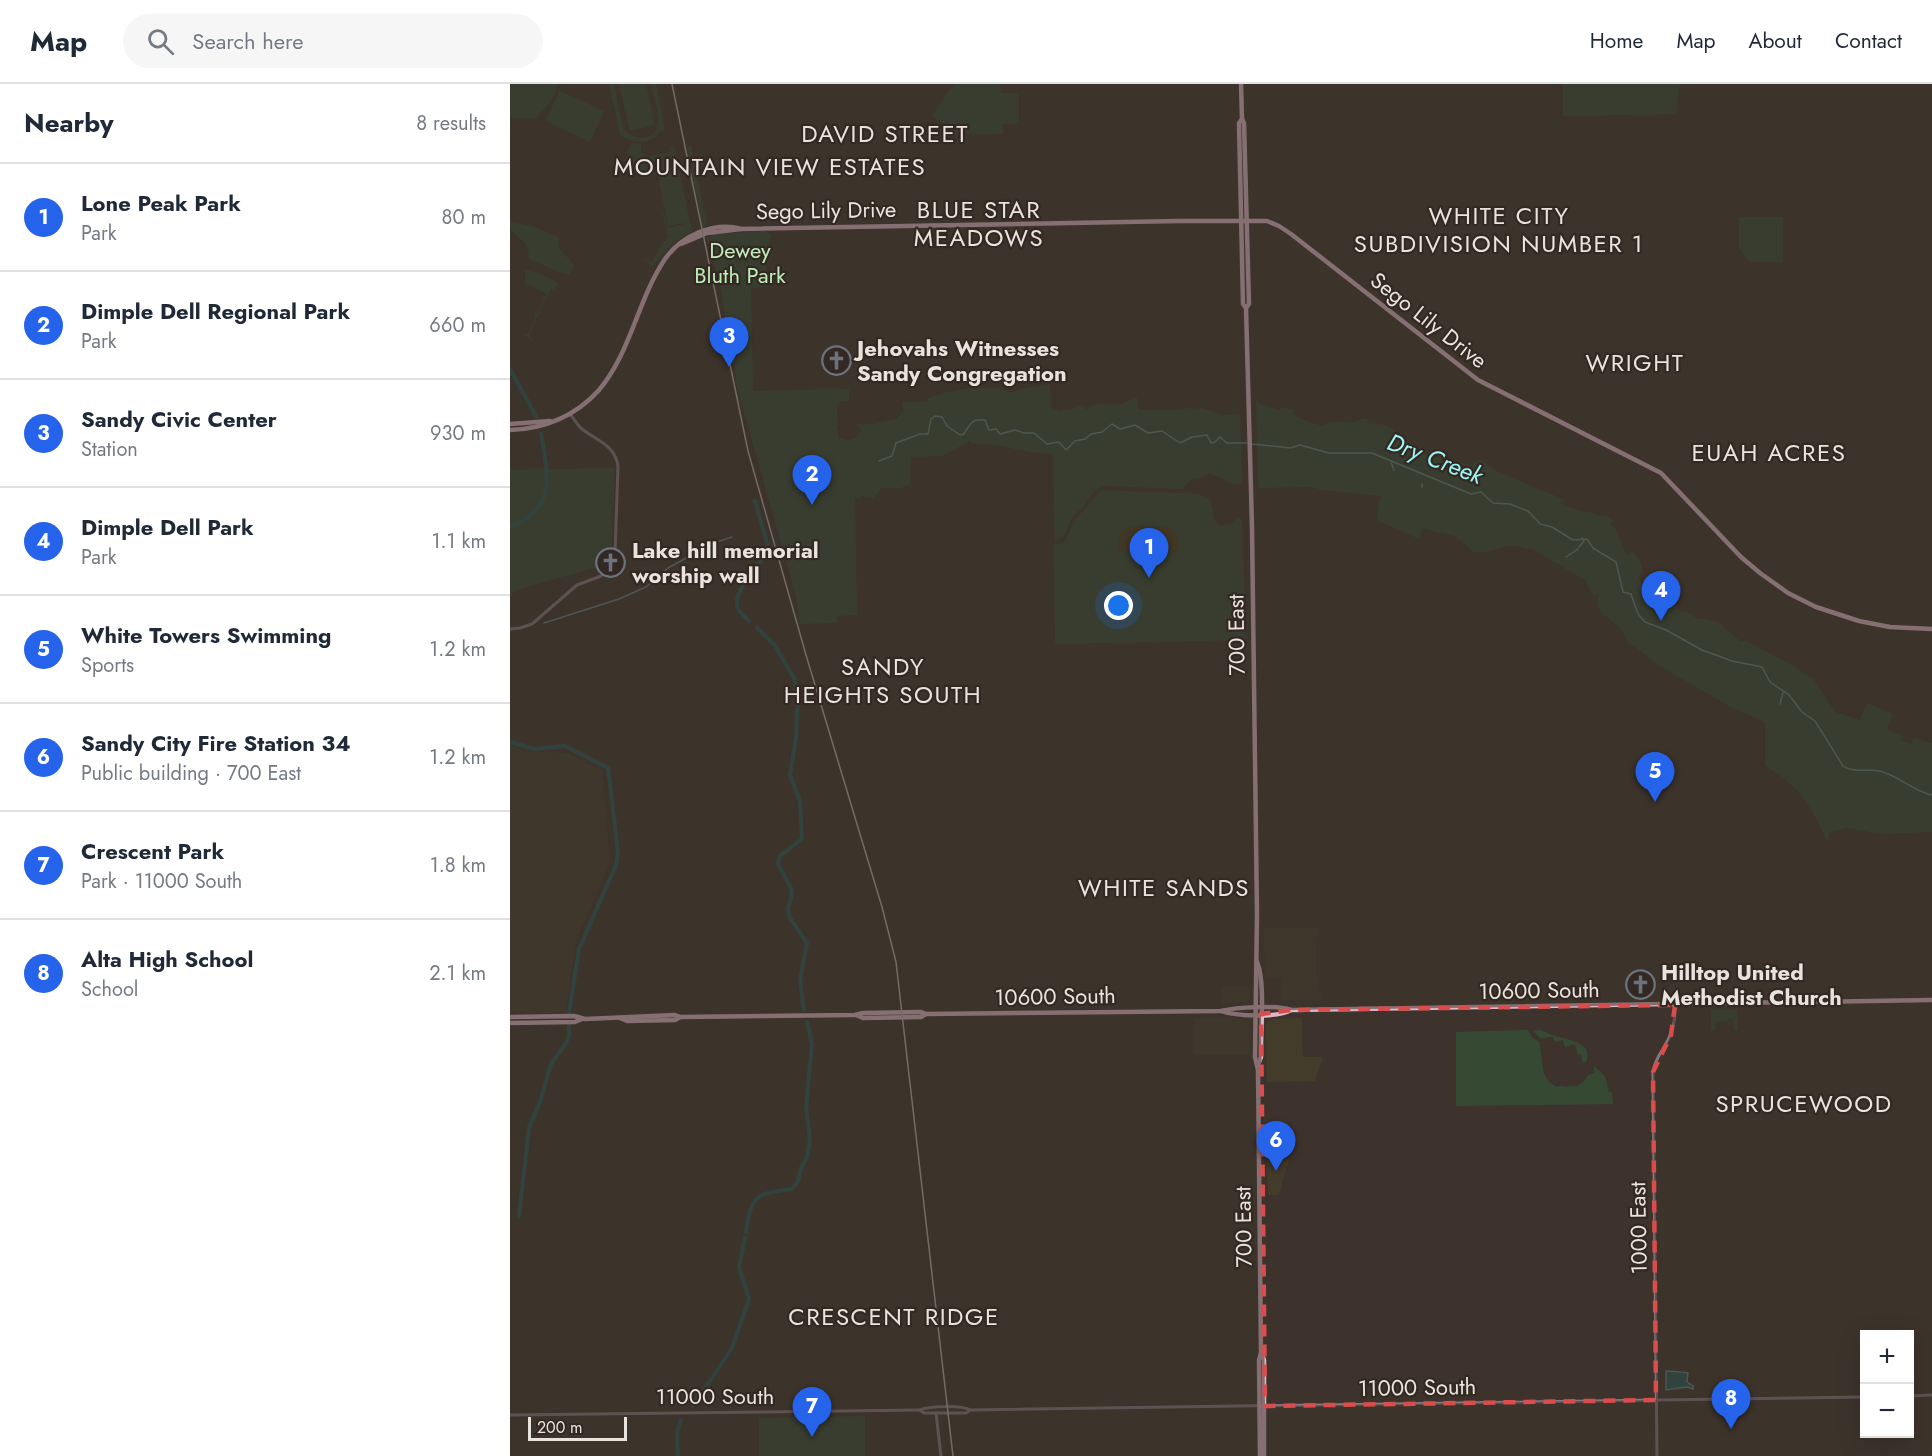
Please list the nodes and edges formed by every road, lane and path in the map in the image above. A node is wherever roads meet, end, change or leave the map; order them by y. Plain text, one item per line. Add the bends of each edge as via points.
1 (1241, 84) edge
2 (1244, 220) junction
3 (570, 414) junction
4 (556, 420) junction
5 (510, 424) edge
6 (510, 430) edge
7 (510, 629) edge
8 (1932, 629) edge
9 (1932, 1000) edge
10 (1675, 1005) junction
11 (1258, 1011) junction
12 (567, 1016) junction
13 (510, 1017) edge
14 (585, 1018) junction
15 (544, 1022) junction
16 (510, 1023) edge
17 (1932, 1395) edge
18 (1860, 1396) edge
19 (1914, 1396) edge
20 (1656, 1400) junction
21 (1262, 1406) junction
22 (920, 1410) junction
23 (970, 1410) junction
24 (936, 1413) junction
25 (510, 1415) edge
26 (941, 1456) edge
27 (1260, 1456) edge
28 (1264, 1456) edge
29 (1657, 1456) edge

1 - 2 main road, 700 East
2 - 3 main road, Sego Lily Drive via 707,230 687,239 668,255 610,374 597,392
2 - 8 main road, Sego Lily Drive via 1267,221 1285,229 1486,385 1661,473 1741,557 1788,592 1816,607 1859,621
2 - 11 main road, 700 East
3 - 4 main road, Sego Lily Drive
3 - 7 street via 582,429 610,448 617,459 615,556 603,574 577,585 533,623
4 - 5 main road, Sego Lily Drive
4 - 6 main road, Sego Lily Drive via 539,427
9 - 10 main road, 10600 South
10 - 11 main road, 10600 South
10 - 20 street, 1000 East via 1671,1035 1653,1072
11 - 14 main road, 10600 South via 1230,1008
11 - 21 main road, 700 East
12 - 13 main road, 10600 South
12 - 14 main road, 10600 South
12 - 15 main road
14 - 15 main road, 10600 South
15 - 16 main road, 10600 South
17 - 19 street
18 - 20 street, 11000 South
20 - 21 street, 11000 South
20 - 29 street, 1000 East
21 - 23 street, 11000 South
21 - 27 main road, 700 East
21 - 28 main road, 700 East
22 - 23 street, 11000 South
22 - 24 street, 11000 South
22 - 25 street, 11000 South
23 - 24 street, 11000 South
24 - 26 street

